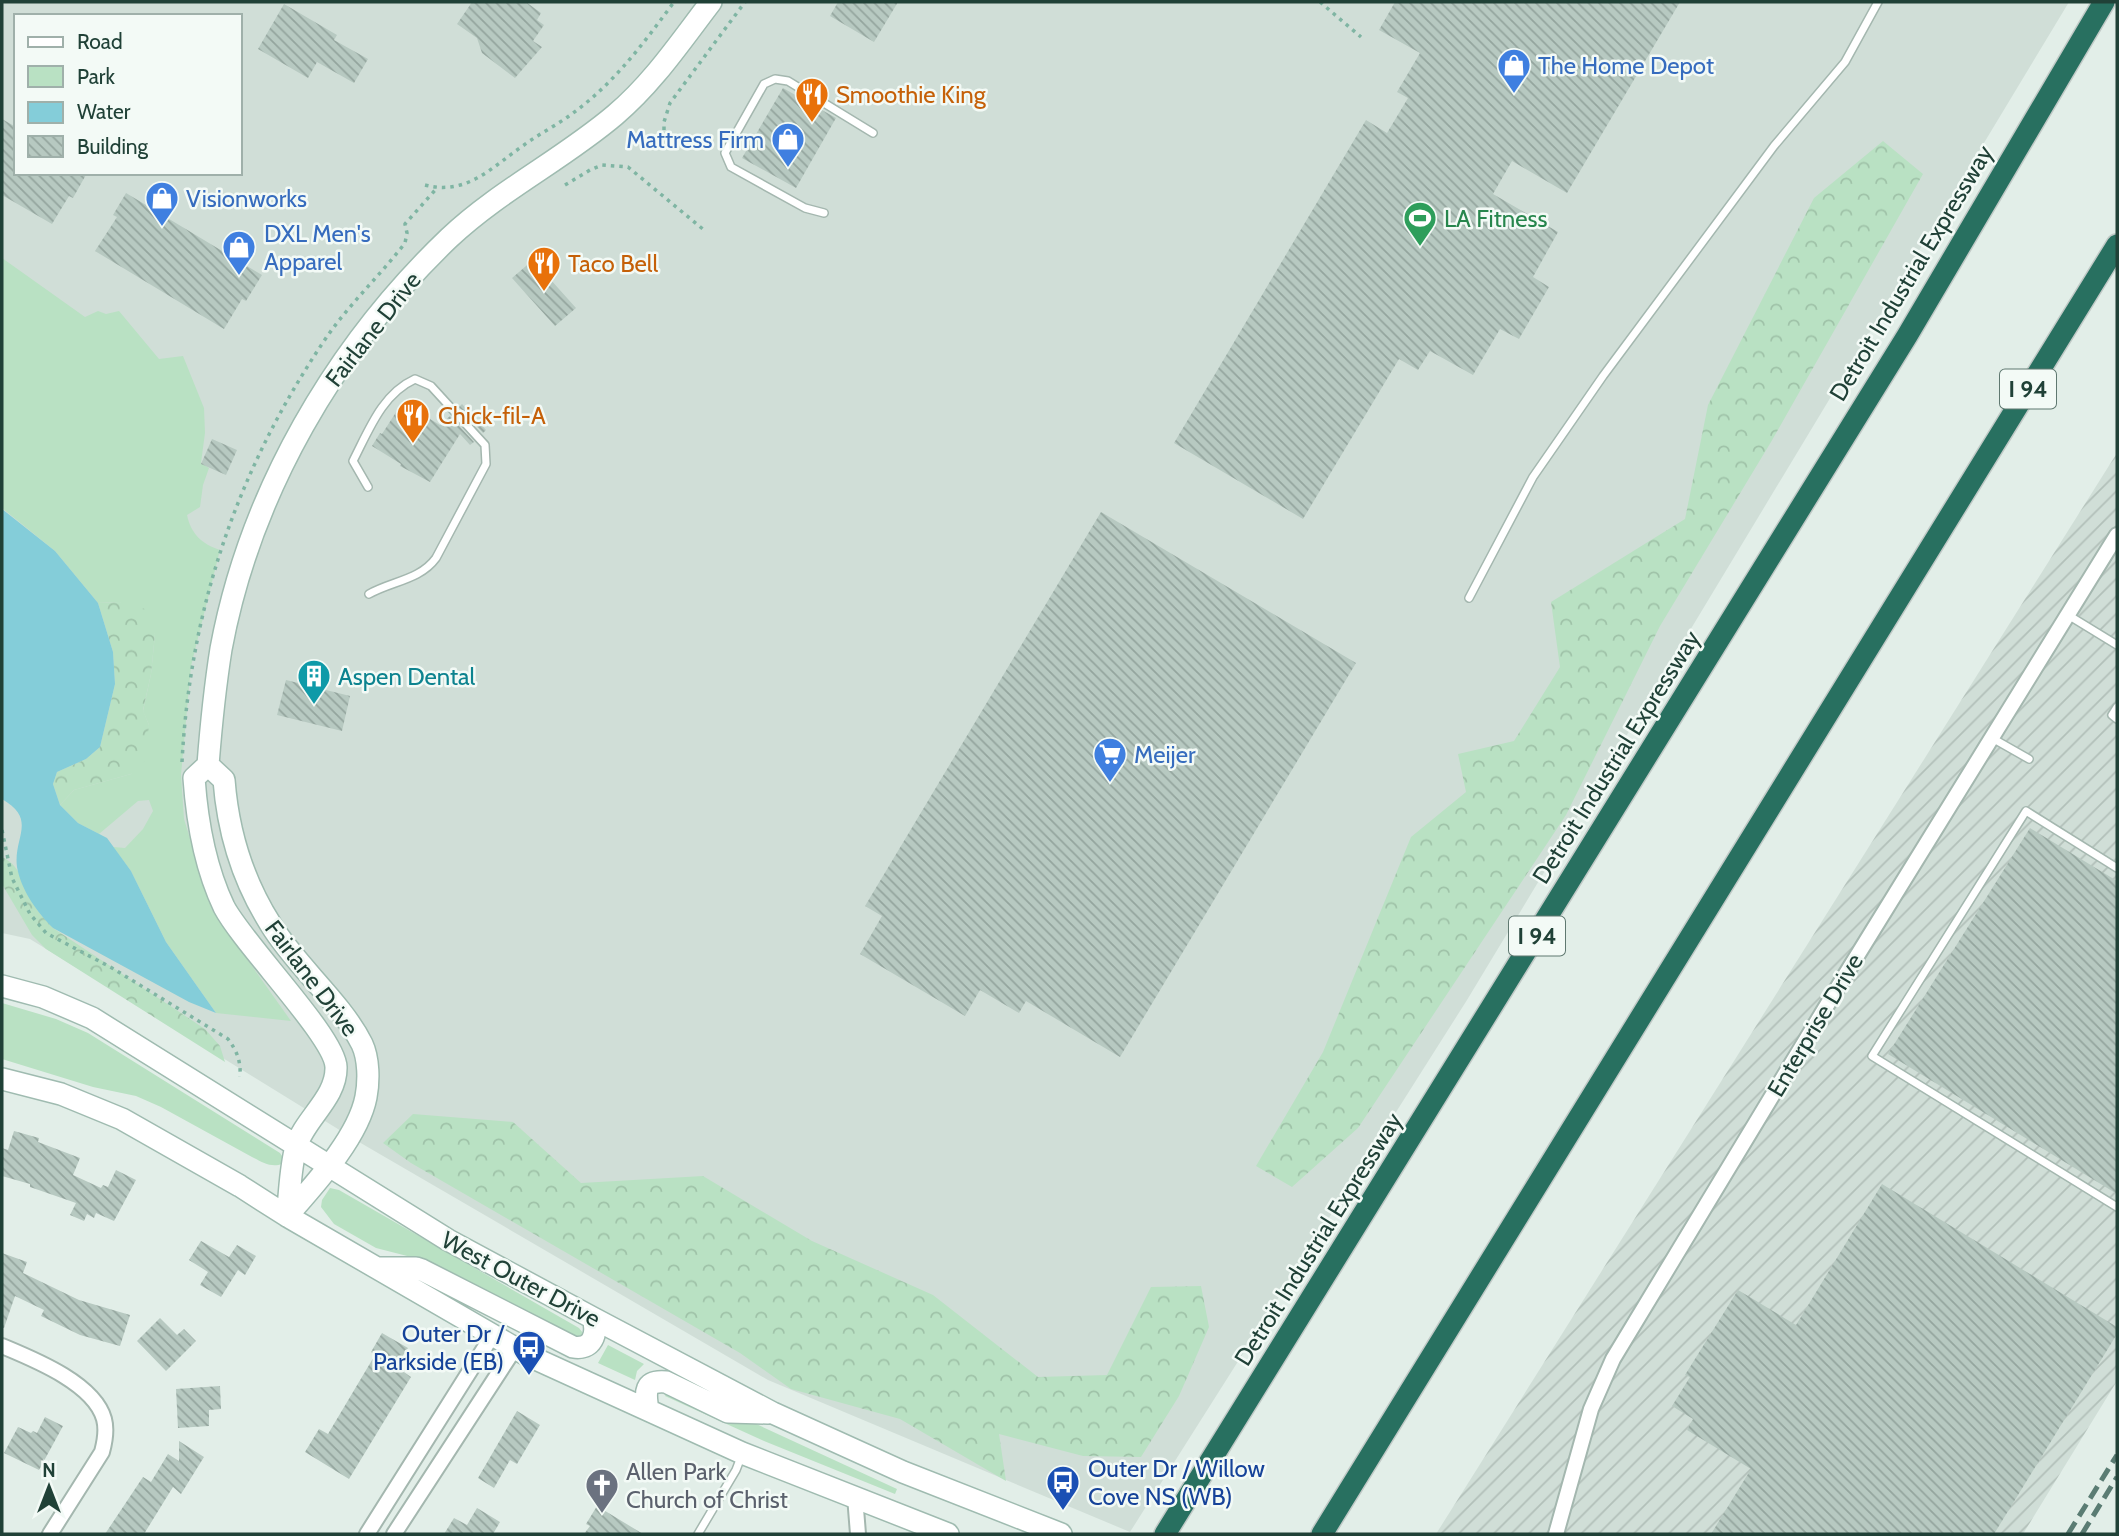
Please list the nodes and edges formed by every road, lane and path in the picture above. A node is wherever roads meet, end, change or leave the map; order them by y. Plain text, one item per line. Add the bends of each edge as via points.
1 (674, 2) edge
2 (711, 2) edge
3 (745, 2) edge
4 (1320, 2) edge
5 (1878, 2) edge
6 (2104, 2) edge
7 (1361, 37) dead end
8 (664, 130) dead end
9 (873, 133) dead end
10 (425, 185) dead end
11 (565, 185) dead end
12 (437, 188) junction
13 (824, 213) dead end
14 (704, 230) dead end
15 (2117, 245) edge
16 (368, 487) dead end
17 (2117, 536) edge
18 (369, 594) dead end
19 (1469, 598) dead end
20 (2068, 615) junction
21 (2117, 645) edge
22 (2117, 707) edge
23 (2117, 719) edge
24 (1992, 738) junction
25 (2029, 759) dead end
26 (182, 764) dead end
27 (208, 765) junction
28 (2, 830) edge
29 (2117, 868) edge
30 (2, 986) edge
31 (240, 1077) dead end
32 (2, 1079) edge
33 (296, 1146) junction
34 (330, 1167) junction
35 (2117, 1208) edge
36 (287, 1216) junction
37 (376, 1268) junction
38 (593, 1318) junction
39 (492, 1336) junction
40 (2, 1346) edge
41 (515, 1348) junction
42 (648, 1410) junction
43 (773, 1413) junction
44 (742, 1453) junction
45 (855, 1496) junction
46 (934, 1532) edge
47 (50, 1534) edge
48 (367, 1534) edge
49 (394, 1534) edge
50 (698, 1534) edge
51 (858, 1534) edge
52 (1061, 1534) edge
53 (1165, 1534) edge
54 (1322, 1534) edge
55 (1556, 1534) edge

1 - 12 path via 636,54 570,116 472,181
2 - 27 main road, Fairlane Drive via 649,82 616,115 518,182 450,238 405,284 336,373 284,461 246,554 222,648
3 - 8 path via 670,103
4 - 7 path
5 - 19 lane via 1845,61 1774,146 1533,477
6 - 53 highway, Detroit Industrial Expressway / I 94 via 1900,348
9 - 13 lane via 788,81 775,79 764,84 725,153 731,167 805,208
10 - 12 path
11 - 14 path via 602,165 628,167
12 - 26 path via 405,224 405,243 325,339 247,478 205,603 191,666
15 - 54 highway, I 94
16 - 18 lane via 353,461 383,404 415,379 430,386 485,445 486,464 427,570
17 - 20 street, Enterprise Drive
20 - 21 lane
20 - 24 street, Enterprise Drive
22 - 23 lane via 2112,715
24 - 25 lane
24 - 55 street, Enterprise Drive via 1613,1359 1591,1409
27 - 33 main road, Fairlane Drive via 194,778 196,804 205,852 224,906 333,1051 336,1064 331,1088
27 - 34 main road, Fairlane Drive via 224,780 229,824 251,889 272,926 362,1044 368,1077 362,1111
28 - 31 path via 12,878 30,914 46,933 228,1039 237,1052
29 - 35 lane via 2026,810 1872,1056
30 - 33 main road, West Outer Drive via 92,1018
32 - 36 main road via 61,1094 122,1119
33 - 34 main road, West Outer Drive
33 - 36 main road, Fairlane Drive
34 - 36 main road, Fairlane Drive
34 - 38 main road, West Outer Drive via 448,1240
36 - 37 main road
37 - 38 main road via 422,1270 573,1347 592,1341
37 - 39 main road
38 - 43 main road, West Outer Drive
39 - 41 main road
39 - 48 street
40 - 47 street via 63,1376 86,1392 103,1415 102,1452
41 - 42 main road
41 - 49 street
42 - 43 main road via 647,1390 655,1381 729,1412
42 - 44 main road
43 - 52 main road, West Outer Drive via 903,1472
44 - 45 main road
44 - 50 lane
45 - 46 main road
45 - 51 street

